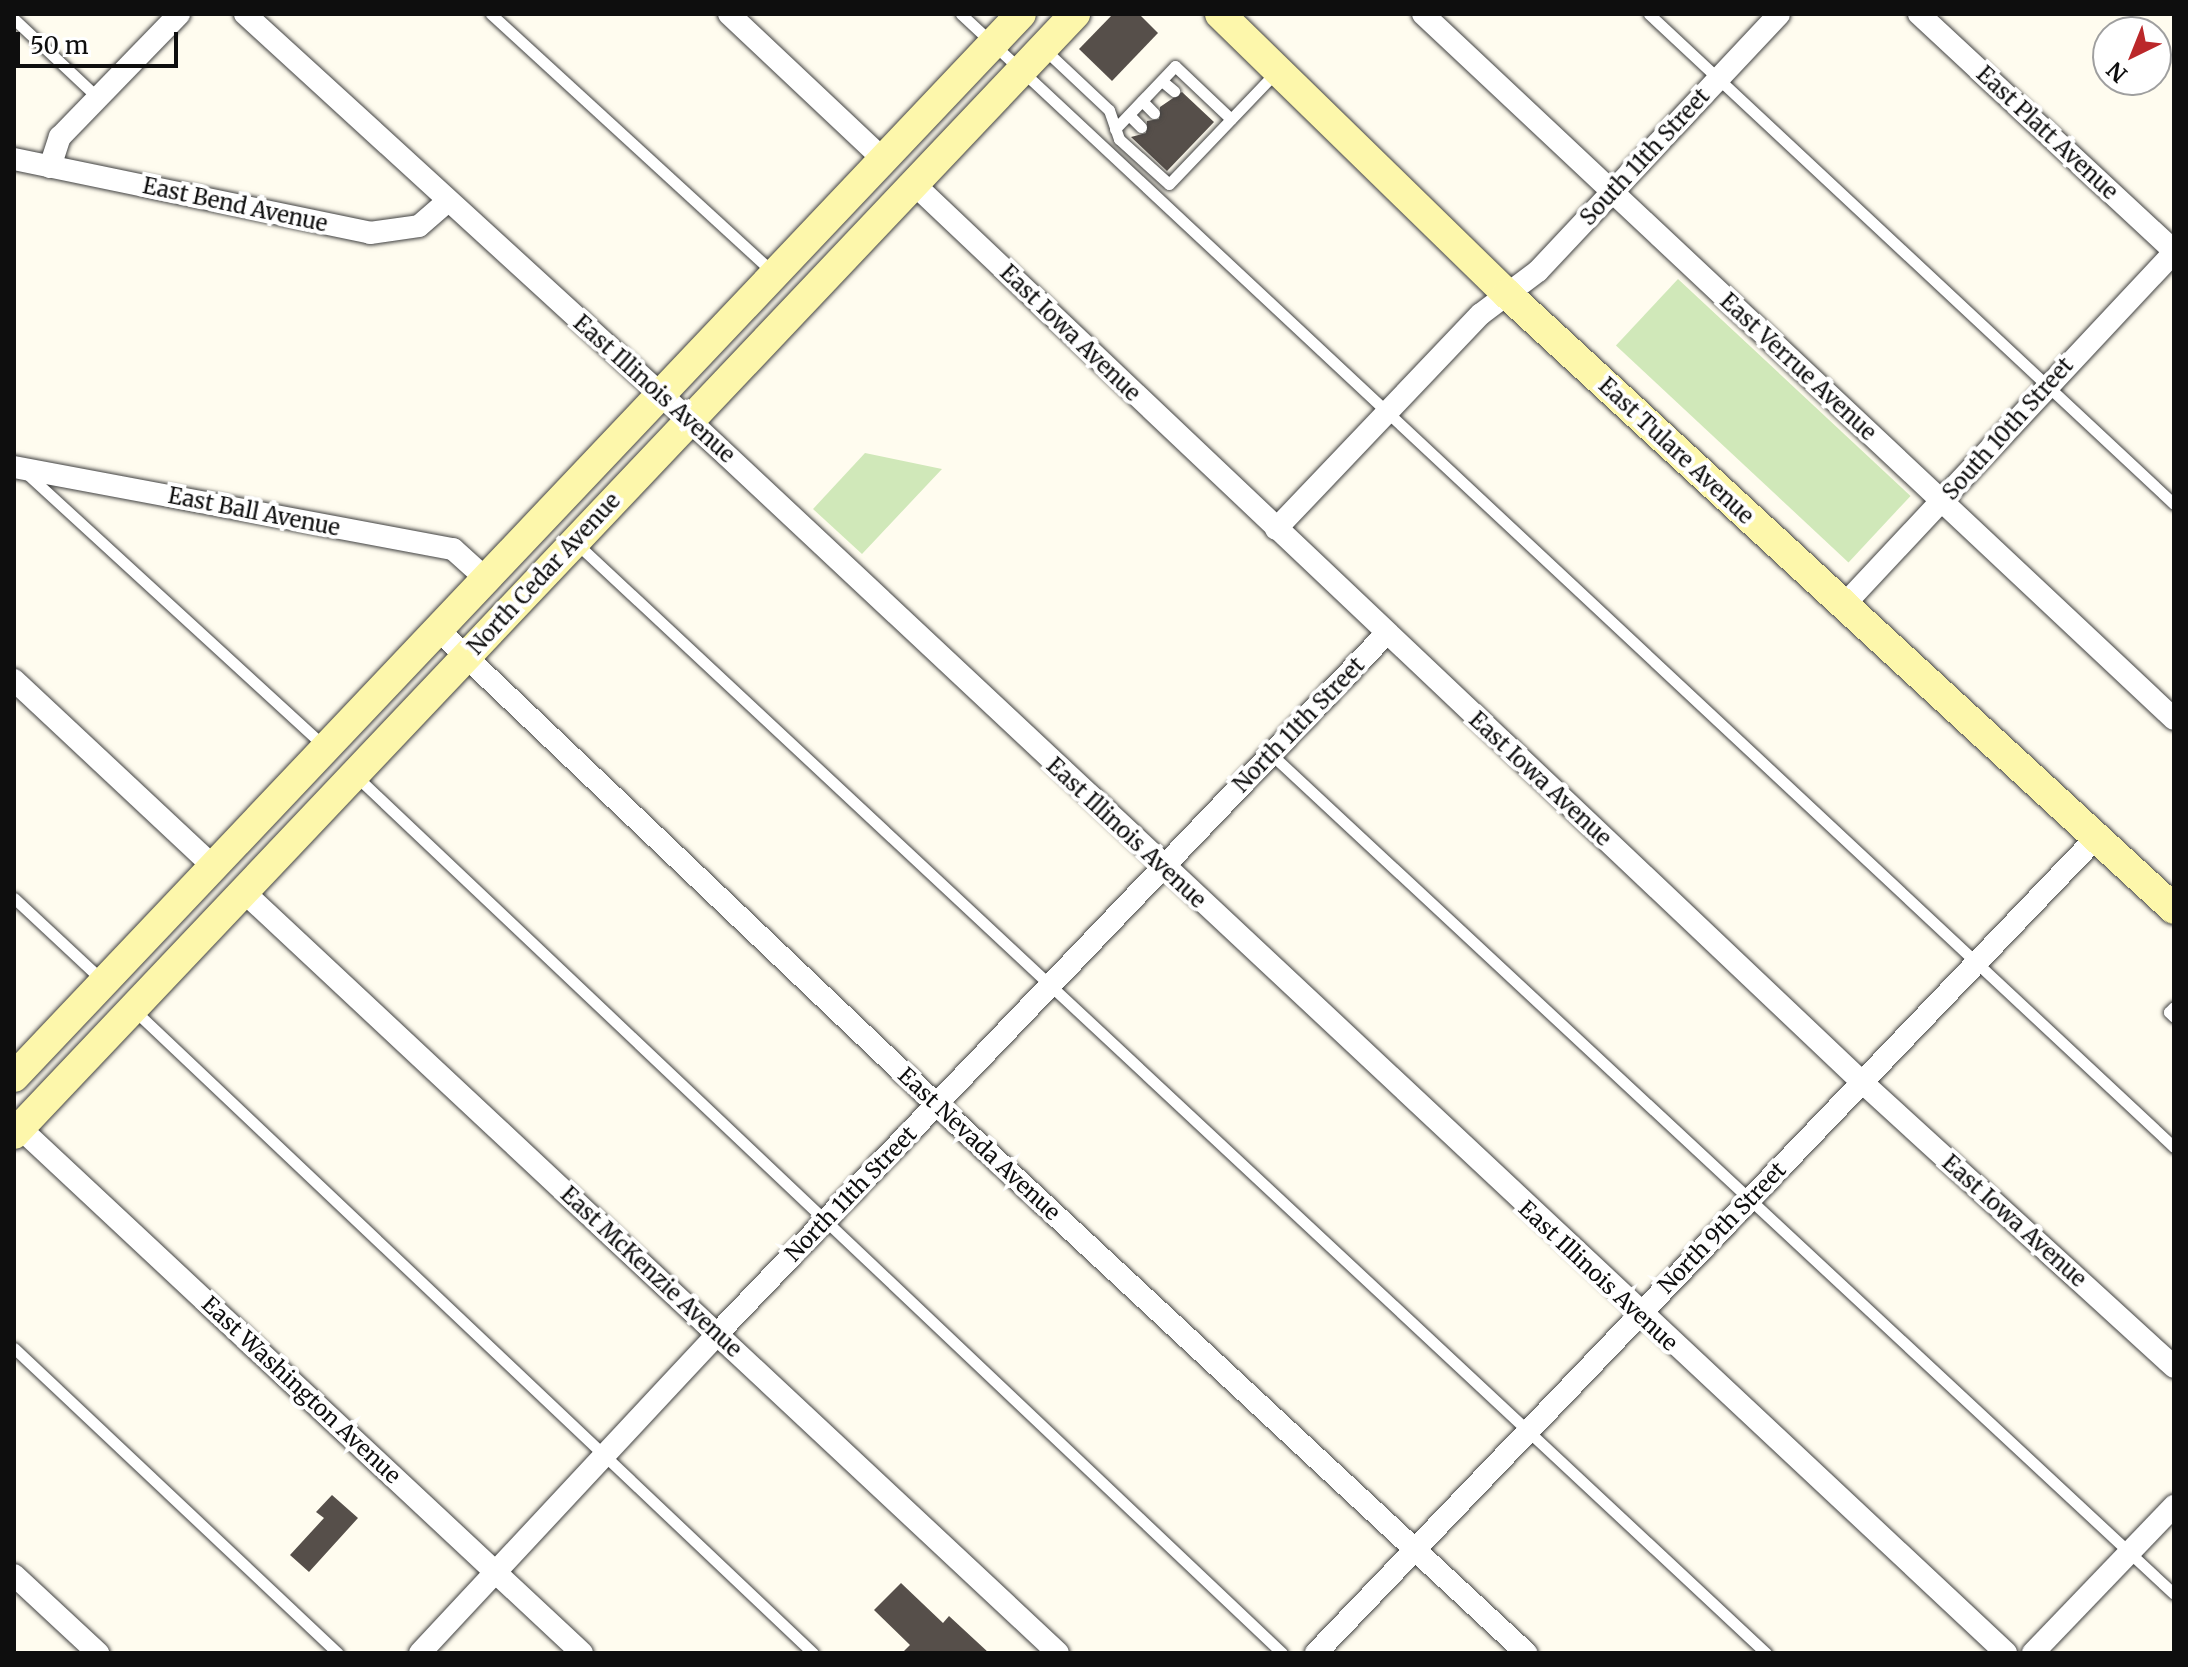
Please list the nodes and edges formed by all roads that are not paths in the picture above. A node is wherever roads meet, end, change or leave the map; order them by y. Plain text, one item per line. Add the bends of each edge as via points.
1 (179, 14) edge
2 (245, 14) edge
3 (491, 14) edge
4 (729, 14) edge
5 (961, 14) edge
6 (1021, 14) edge
7 (1075, 14) edge
8 (1220, 14) edge
9 (1423, 14) edge
10 (1649, 14) edge
11 (1779, 14) edge
12 (1919, 14) edge
13 (14, 19) edge
14 (993, 44) junction
15 (1043, 48) junction
16 (1022, 70) junction
17 (1277, 71) junction
18 (1719, 79) junction
19 (1162, 81) junction
20 (1174, 91) dead end
21 (98, 98) junction
22 (1142, 101) junction
23 (1154, 113) dead end
24 (1129, 115) junction
25 (1231, 119) junction
26 (1141, 127) dead end
27 (1115, 129) junction
28 (882, 158) junction
29 (14, 159) edge
30 (50, 167) junction
31 (914, 184) junction
32 (1612, 192) junction
33 (447, 202) junction
34 (2174, 252) edge
35 (774, 273) junction
36 (1507, 294) junction
37 (752, 353) junction
38 (2047, 385) junction
39 (660, 394) junction
40 (1387, 412) junction
41 (689, 420) junction
42 (18, 468) edge
43 (1942, 502) junction
44 (2174, 504) edge
45 (1276, 529) junction
46 (574, 541) junction
47 (484, 577) junction
48 (1843, 606) junction
49 (437, 629) junction
50 (1386, 634) junction
51 (465, 657) junction
52 (14, 680) edge
53 (2174, 719) edge
54 (326, 747) junction
55 (1271, 754) junction
56 (354, 774) junction
57 (2096, 838) junction
58 (213, 866) junction
59 (1163, 868) junction
60 (244, 892) junction
61 (14, 898) edge
62 (2174, 909) edge
63 (1975, 961) junction
64 (104, 982) junction
65 (1051, 986) junction
66 (2174, 1007) edge
67 (134, 1010) junction
68 (2174, 1017) edge
69 (14, 1077) edge
70 (1862, 1082) junction
71 (937, 1105) junction
72 (17, 1131) edge
73 (2174, 1147) edge
74 (1749, 1199) junction
75 (823, 1223) junction
76 (1639, 1315) junction
77 (717, 1334) junction
78 (14, 1348) edge
79 (2174, 1367) edge
80 (1527, 1431) junction
81 (603, 1457) junction
82 (2174, 1506) edge
83 (1414, 1550) junction
84 (2130, 1553) junction
85 (497, 1573) junction
86 (14, 1575) edge
87 (2174, 1594) edge
88 (98, 1653) edge
89 (338, 1653) edge
90 (420, 1653) edge
91 (582, 1653) edge
92 (813, 1653) edge
93 (1058, 1653) edge
94 (1282, 1653) edge
95 (1316, 1653) edge
96 (1526, 1653) edge
97 (1766, 1653) edge
98 (2006, 1653) edge
99 (2033, 1653) edge

1 - 21 street
2 - 33 street, East Illinois Avenue
3 - 35 lane
4 - 28 street
5 - 14 lane
6 - 14 main road, North Cedar Avenue
7 - 15 main road, North Cedar Avenue
8 - 17 main road, East Tulare Avenue
9 - 32 street, East Verrue Avenue
10 - 18 lane
11 - 18 street, South 11th Street
12 - 34 street, East Platt Avenue
13 - 21 lane
14 - 16 lane
14 - 28 main road, North Cedar Avenue
15 - 16 main road, North Cedar Avenue
15 - 27 lane via 1109,110
16 - 31 main road, North Cedar Avenue
16 - 40 lane
17 - 25 lane
17 - 36 main road, East Tulare Avenue
18 - 32 street, South 11th Street
18 - 38 lane
19 - 20 lane
19 - 22 lane
19 - 25 lane via 1175,66
21 - 30 street via 60,137
22 - 23 lane
22 - 24 lane
24 - 26 lane
24 - 27 lane
25 - 27 lane via 1214,129 1169,184 1119,139
28 - 35 main road, North Cedar Avenue
28 - 37 main road via 882,184 811,264
29 - 30 street, East Bend Avenue
30 - 33 street, East Bend Avenue via 370,233 419,226
31 - 37 main road, North Cedar Avenue
31 - 45 street, East Iowa Avenue
32 - 36 street, South 11th Street via 1538,271
32 - 43 street, East Verrue Avenue
33 - 39 street, East Illinois Avenue
34 - 38 street, South 10th Street
35 - 39 main road, North Cedar Avenue
36 - 40 street
36 - 48 main road, East Tulare Avenue
37 - 41 main road, North Cedar Avenue
38 - 43 street, South 10th Street
38 - 44 lane
39 - 41 street, East Illinois Avenue
39 - 47 main road, North Cedar Avenue
40 - 45 street
40 - 63 lane
41 - 46 main road, North Cedar Avenue
41 - 59 street, East Illinois Avenue
42 - 47 street, East Ball Avenue via 453,549
42 - 54 lane
43 - 48 street, South 10th Street
43 - 53 street, East Verrue Avenue
45 - 50 street, East Iowa Avenue
46 - 51 main road, North Cedar Avenue
46 - 65 lane
47 - 49 main road, North Cedar Avenue
48 - 57 main road, East Tulare Avenue
49 - 51 street, East Nevada Avenue
49 - 54 main road, North Cedar Avenue
50 - 55 street, North 11th Street
50 - 70 street, East Iowa Avenue
51 - 56 main road, North Cedar Avenue
51 - 71 street, East Nevada Avenue
52 - 58 street
54 - 58 main road, North Cedar Avenue
54 - 60 main road via 321,776 247,857 241,871
55 - 59 street, North 11th Street
55 - 74 lane
56 - 60 main road, North Cedar Avenue
56 - 75 lane
57 - 62 main road, East Tulare Avenue
57 - 63 street, North 9th Street
58 - 64 main road, North Cedar Avenue
58 - 67 main road via 213,899 147,970
59 - 65 street, North 11th Street
59 - 76 street, East Illinois Avenue
60 - 67 main road, North Cedar Avenue
60 - 77 street, East McKenzie Avenue
61 - 64 lane
63 - 70 street, North 9th Street
63 - 73 lane
64 - 69 main road, North Cedar Avenue
65 - 71 street, North 11th Street
65 - 80 lane
66 - 68 lane via 2169,1012
67 - 72 main road, North Cedar Avenue
67 - 81 lane
70 - 74 street, North 9th Street
70 - 79 street, East Iowa Avenue
71 - 75 street, North 11th Street
71 - 83 street, East Nevada Avenue
72 - 85 street, East Washington Avenue
74 - 76 street, North 9th Street
74 - 84 lane
75 - 77 street, North 11th Street
75 - 94 lane
76 - 80 street, North 9th Street
76 - 98 street, East Illinois Avenue
77 - 81 street, North 11th Street
77 - 93 street, East McKenzie Avenue
78 - 89 lane
80 - 83 street, North 9th Street
80 - 97 lane
81 - 85 street, North 11th Street
81 - 92 lane
82 - 84 street
83 - 95 street, North 9th Street
83 - 96 street, East Nevada Avenue
84 - 87 lane
84 - 99 street
85 - 90 street, North 11th Street
85 - 91 street, East Washington Avenue
86 - 88 street

